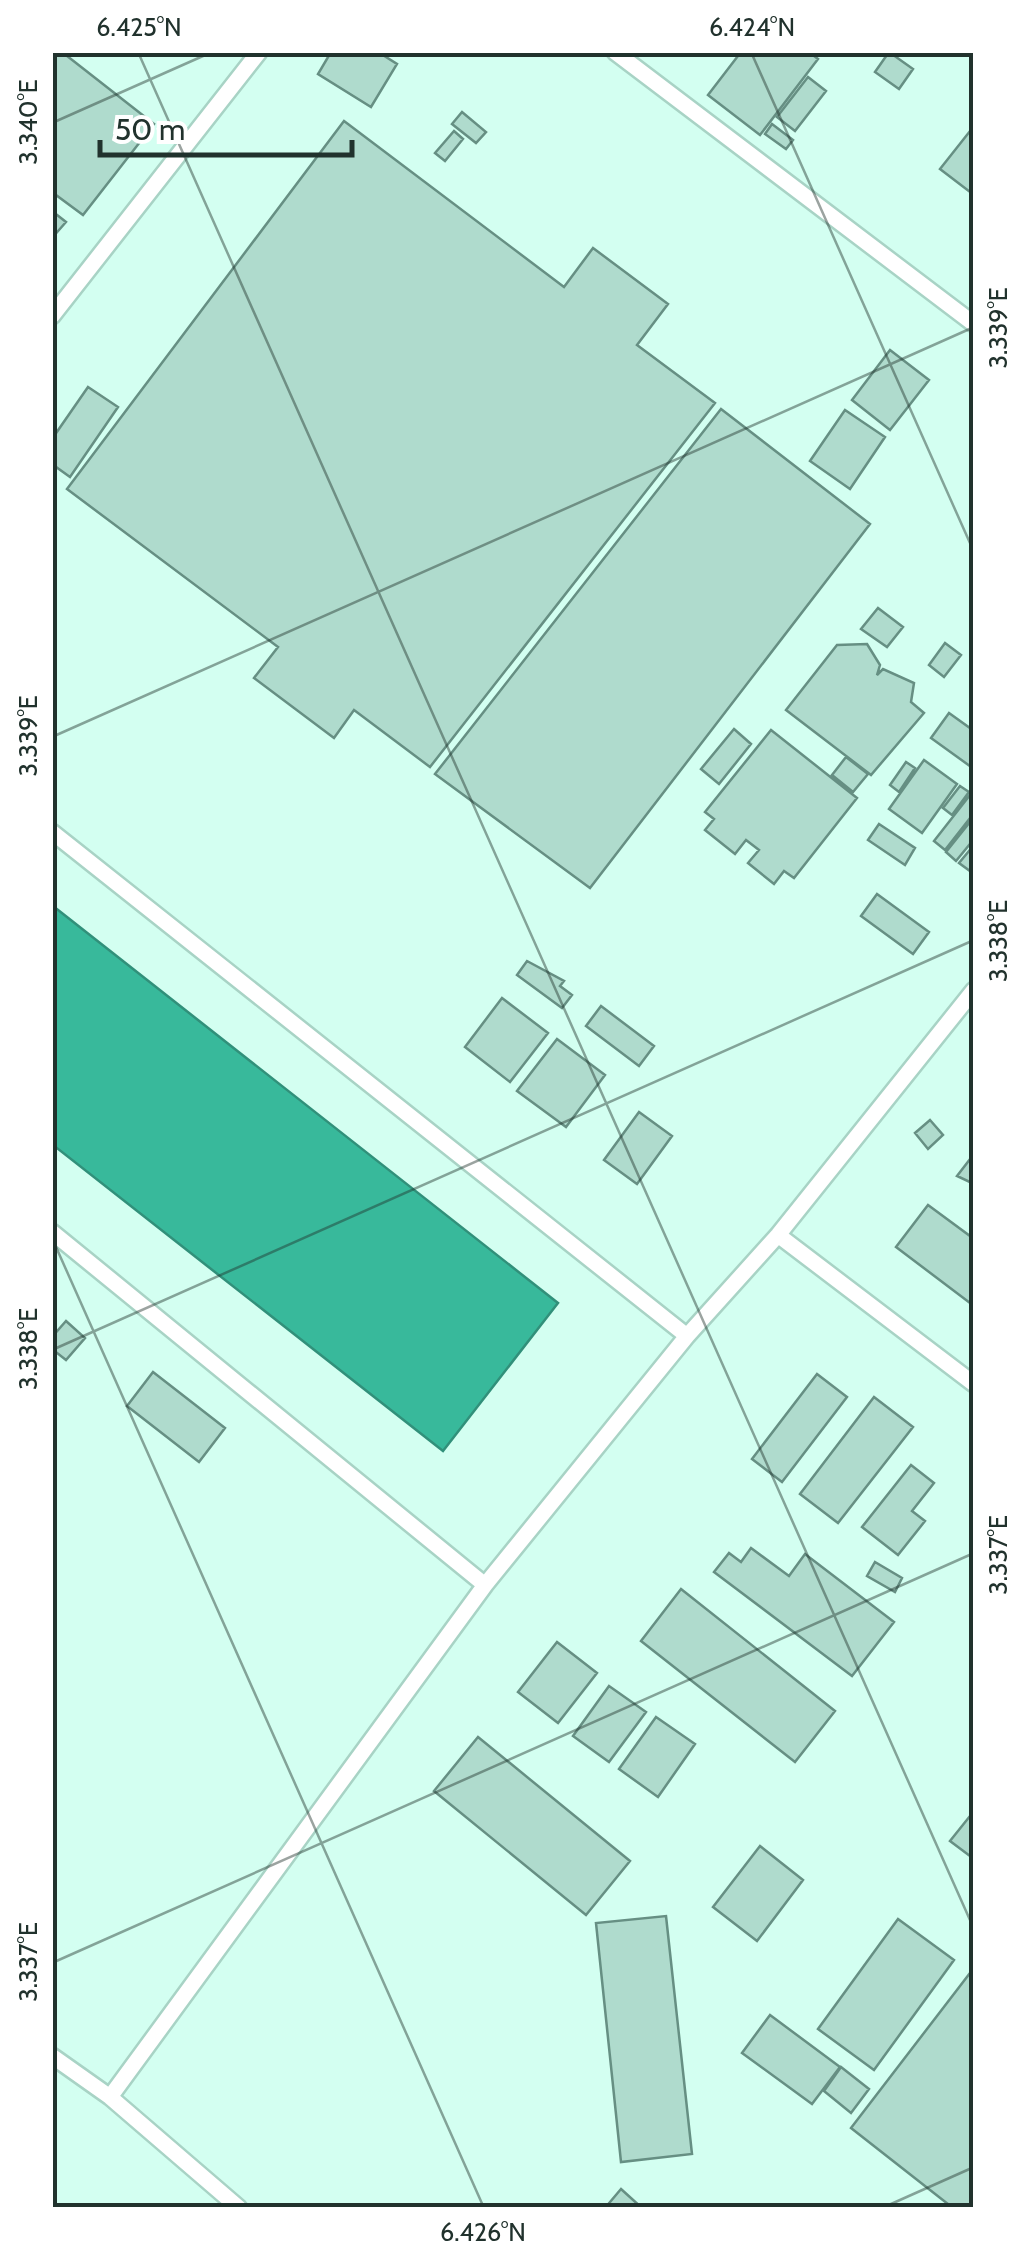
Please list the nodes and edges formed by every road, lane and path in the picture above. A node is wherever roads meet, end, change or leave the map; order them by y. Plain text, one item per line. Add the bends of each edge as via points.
1 (259, 52) edge
2 (614, 52) edge
3 (52, 316) edge
4 (974, 324) edge
5 (52, 832) edge
6 (974, 990) edge
7 (52, 1232) edge
8 (778, 1235) junction
9 (686, 1336) junction
10 (974, 1384) edge
11 (485, 1585) junction
12 (52, 2056) edge
13 (110, 2097) junction
14 (239, 2208) edge

1 - 3 lane
2 - 4 lane
5 - 9 lane
6 - 8 lane
7 - 11 lane
8 - 9 lane
8 - 10 lane
9 - 11 lane
11 - 13 lane
12 - 13 lane
13 - 14 lane

